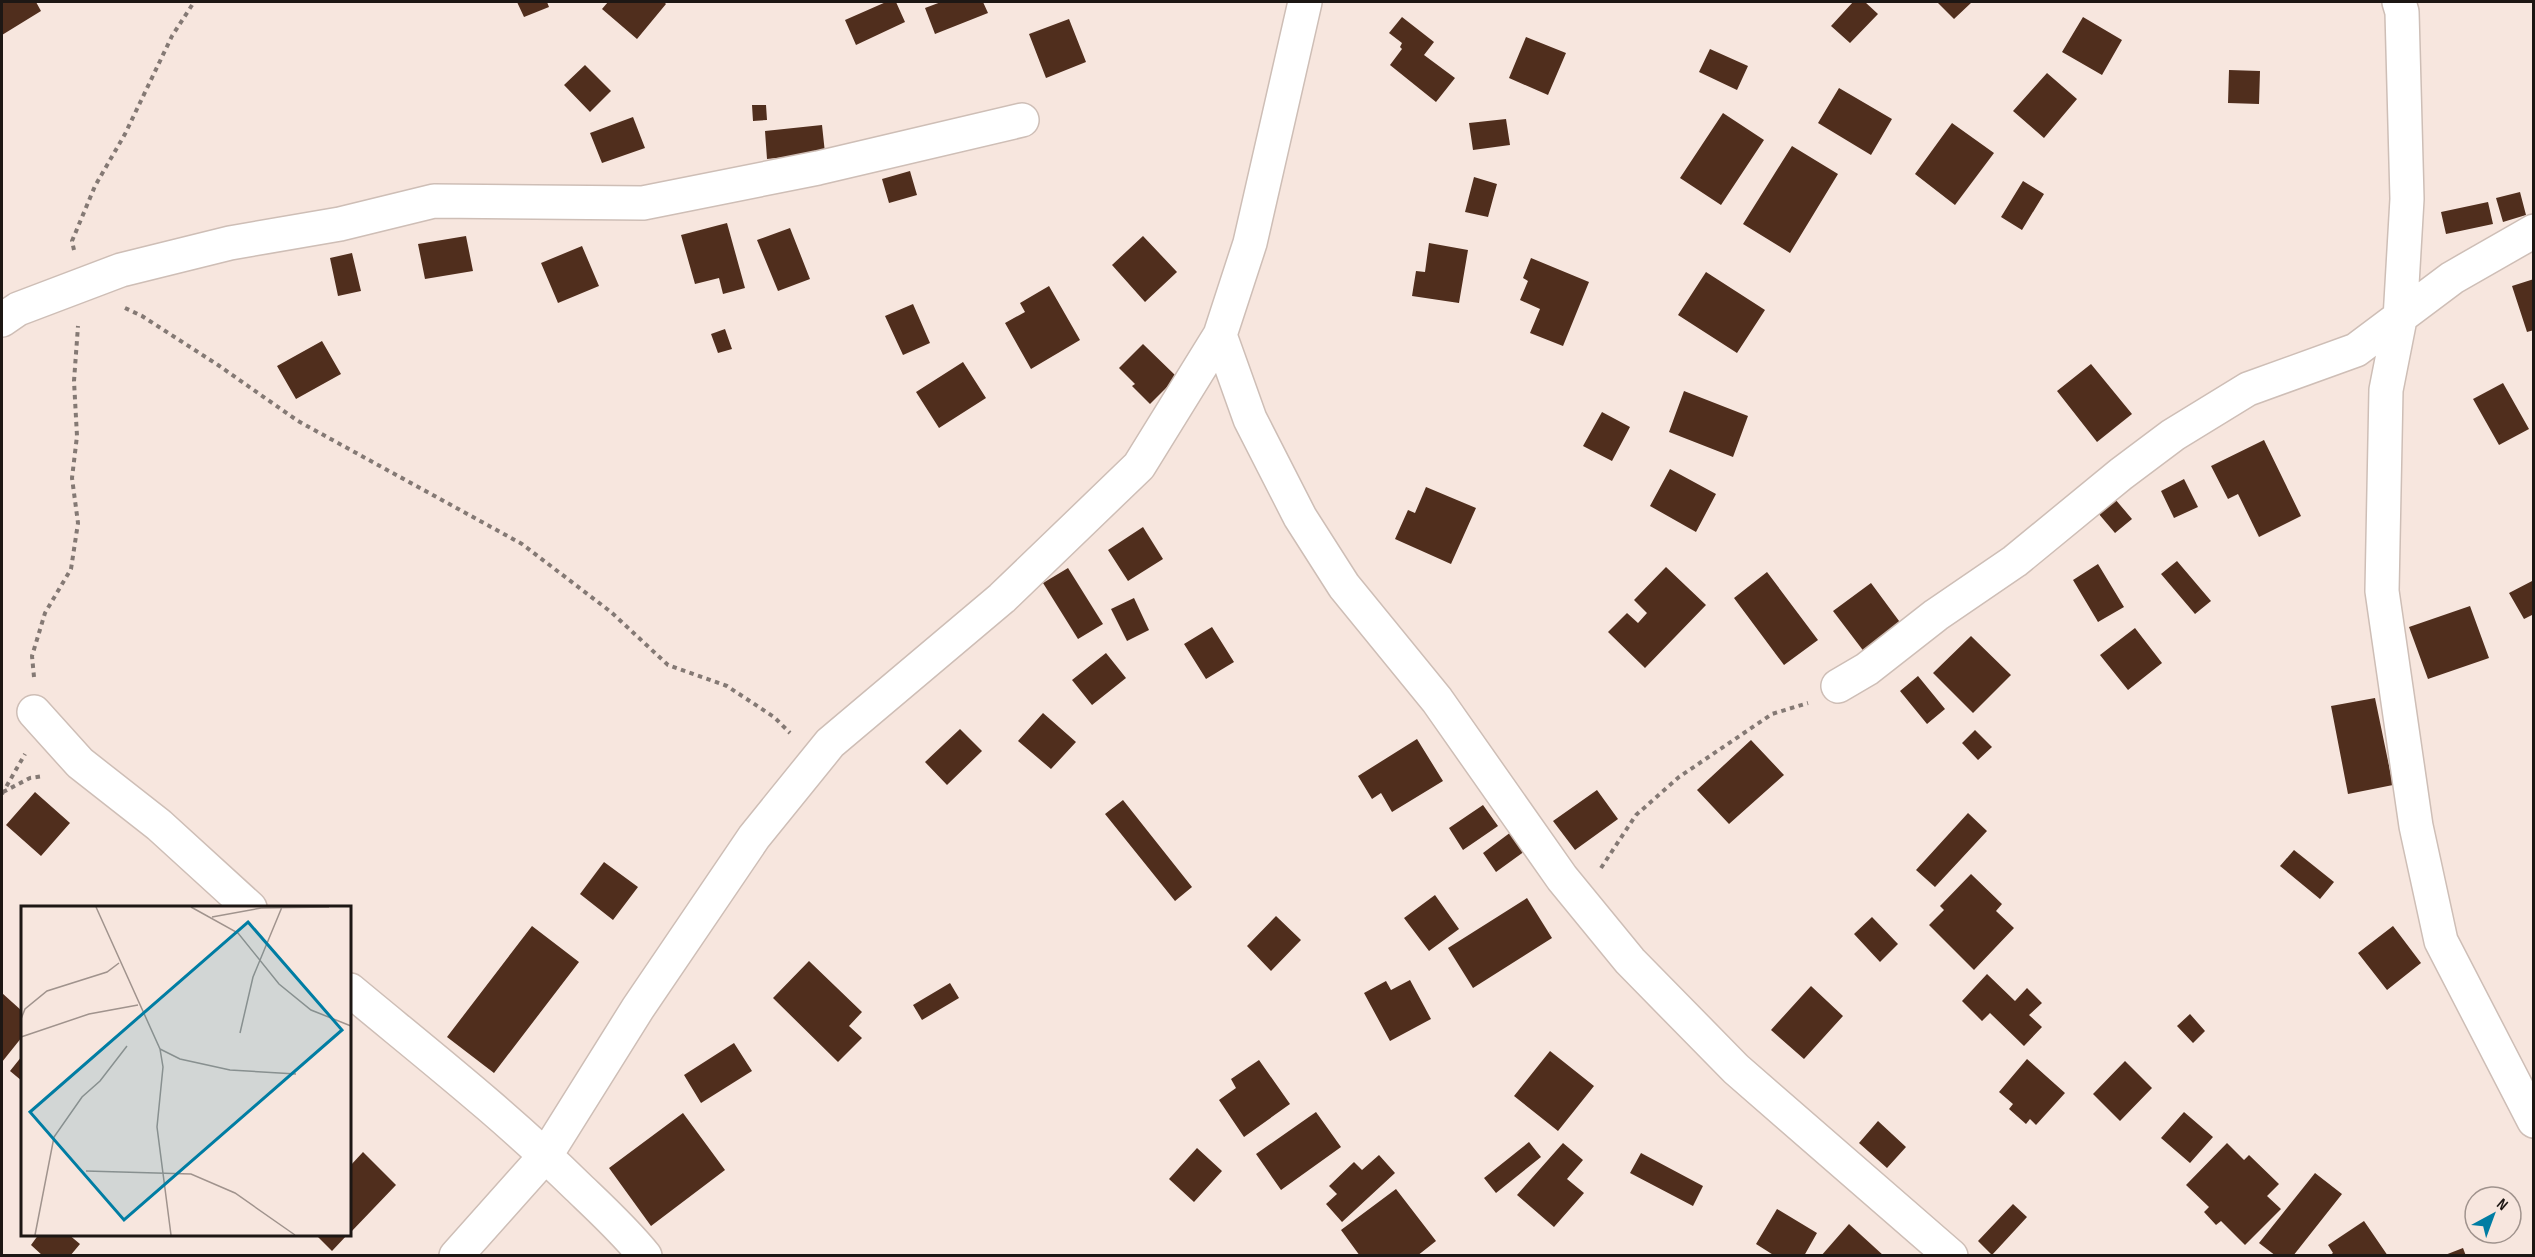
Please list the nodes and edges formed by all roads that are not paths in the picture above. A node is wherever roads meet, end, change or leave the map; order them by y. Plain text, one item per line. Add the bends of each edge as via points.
1 (1305, 2) edge
2 (2399, 2) edge
3 (1022, 120) dead end
4 (2534, 231) edge
5 (2400, 319) junction
6 (2, 320) edge
7 (1220, 335) junction
8 (1838, 686) road end
9 (35, 699) road end
10 (248, 906) edge
11 (351, 991) edge
12 (2534, 1121) edge
13 (546, 1155) junction
14 (456, 1256) edge
15 (645, 1256) edge
16 (1951, 1256) edge

1 - 7 street via 1250,243
2 - 5 street via 2408,199
3 - 6 street via 818,168 643,203 434,201 121,270 18,309
4 - 5 street via 2452,278
5 - 8 street via 2356,350 2248,389 2173,435 2015,561
5 - 12 street via 2386,390 2382,591 2416,826 2440,941
7 - 13 street via 1139,465 1002,598 830,743 816,760 754,837 638,1008
7 - 16 street via 1250,420 1300,518 1344,586 1437,700 1562,878 1630,961 1736,1068
9 - 10 street via 80,763 159,825
11 - 13 street
13 - 14 street
13 - 15 street

